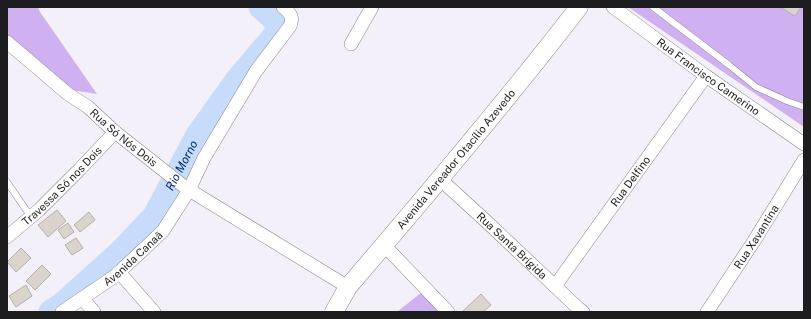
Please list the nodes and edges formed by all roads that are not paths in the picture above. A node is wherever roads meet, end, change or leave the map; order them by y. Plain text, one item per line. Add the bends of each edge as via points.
1 (283, 7) edge
2 (372, 7) edge
3 (579, 7) edge
4 (613, 7) edge
5 (653, 7) edge
6 (7, 42) edge
7 (351, 44) dead end
8 (706, 76) junction
9 (804, 107) edge
10 (115, 132) junction
11 (804, 144) edge
12 (804, 160) edge
13 (440, 179) junction
14 (7, 182) edge
15 (187, 189) junction
16 (31, 217) junction
17 (7, 237) edge
18 (384, 245) junction
19 (119, 272) junction
20 (554, 286) junction
21 (348, 287) junction
22 (82, 298) junction
23 (62, 312) edge
24 (94, 312) edge
25 (154, 312) edge
26 (334, 312) edge
27 (448, 312) edge
28 (583, 312) edge
29 (707, 312) edge

1 - 15 street, Avenida Canaã via 291,15 290,26 256,71
2 - 7 street
3 - 13 main road, Avenida Vereador Otacílio Azevedo
4 - 8 street, Rua Francisco Camerino
5 - 9 lane via 756,87
6 - 10 street, Rua Só Nós Dois
8 - 11 street, Rua Francisco Camerino
8 - 20 street, Rua Delfino
10 - 15 street, Rua Só Nós Dois
10 - 16 street, Travessa Só nos Dois
12 - 29 street, Rua Xavantina
13 - 18 main road, Avenida Vereador Otacílio Azevedo
13 - 20 street, Rua Santa Brígida
14 - 16 lane
15 - 19 street, Avenida Canaã via 164,231
15 - 21 street, Rua Só Nós Dois
16 - 17 street, Travessa Só nos Dois
18 - 21 main road, Avenida Vereador Otacílio Azevedo
18 - 27 street
19 - 22 street, Avenida Canaã
19 - 25 street
20 - 28 street, Rua Santa Brígida
21 - 26 main road, Avenida Vereador Otacílio Azevedo
22 - 23 street, Avenida Canaã
22 - 24 street

